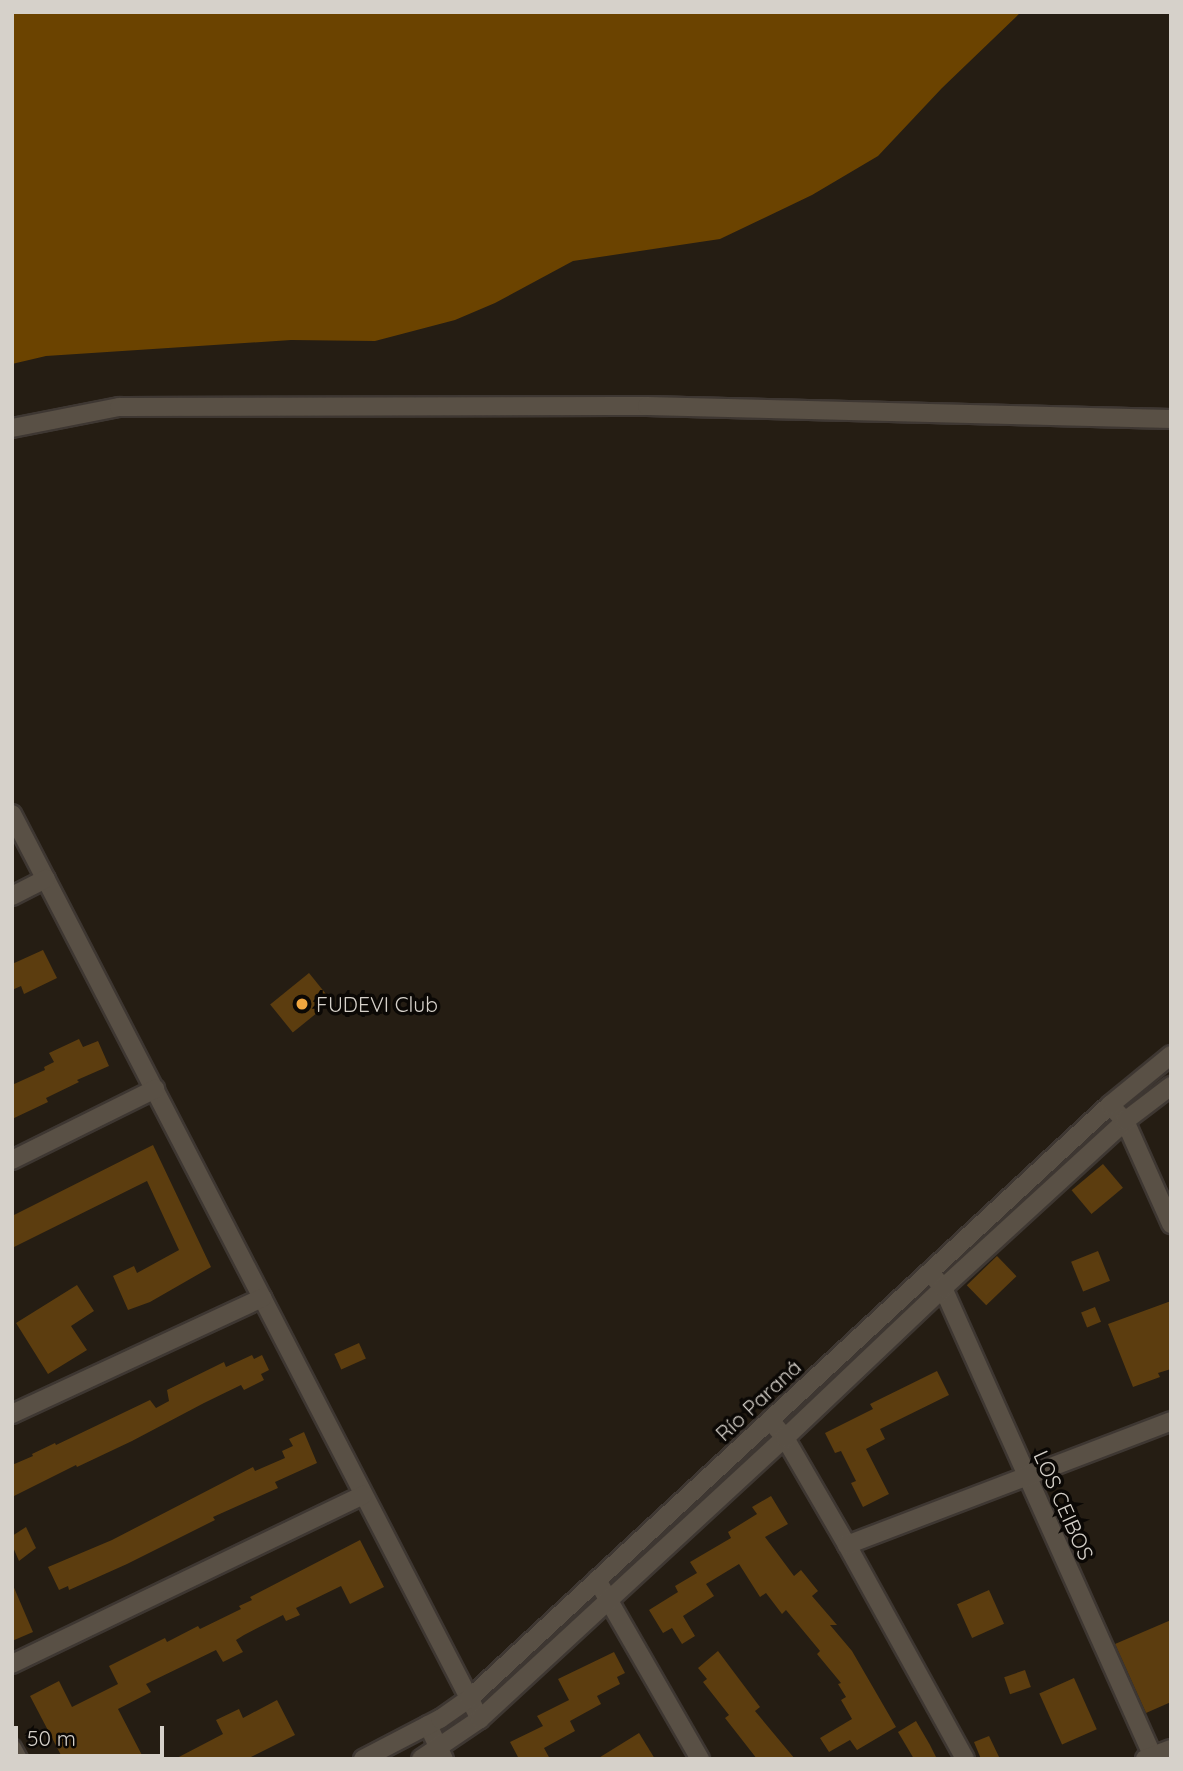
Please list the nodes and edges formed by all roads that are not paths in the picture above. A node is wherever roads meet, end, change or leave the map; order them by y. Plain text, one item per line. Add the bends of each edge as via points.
1 (1171, 419) edge
2 (12, 428) edge
3 (12, 814) edge
4 (46, 879) junction
5 (12, 896) edge
6 (1171, 1055) edge
7 (1171, 1086) edge
8 (155, 1090) junction
9 (1110, 1105) junction
10 (1125, 1121) junction
11 (12, 1160) edge
12 (1171, 1224) edge
13 (930, 1272) junction
14 (943, 1288) junction
15 (262, 1298) junction
16 (12, 1414) edge
17 (770, 1420) junction
18 (1171, 1422) edge
19 (785, 1438) junction
20 (1027, 1476) junction
21 (363, 1495) junction
22 (847, 1545) junction
23 (597, 1580) junction
24 (609, 1600) junction
25 (12, 1664) edge
26 (469, 1699) junction
27 (480, 1719) junction
28 (428, 1725) junction
29 (12, 1748) edge
30 (1171, 1749) edge
31 (442, 1754) edge
32 (1151, 1758) edge
33 (18, 1759) edge
34 (363, 1759) edge
35 (421, 1759) edge
36 (700, 1759) edge
37 (965, 1759) edge

1 - 2 street via 647,406 119,407
3 - 4 street
4 - 5 street
4 - 8 street
6 - 9 street, Río Paraná
7 - 10 street
8 - 11 street
8 - 15 street
9 - 10 street
9 - 13 street, Río Paraná
10 - 12 street
10 - 14 street
13 - 14 street, LOS CEIBOS
13 - 17 street, Río Paraná
14 - 19 street
14 - 20 street, LOS CEIBOS
15 - 16 street
15 - 21 street
17 - 19 street
17 - 23 street, Río Paraná
18 - 20 street
19 - 22 street
19 - 24 street
20 - 22 street
20 - 32 street, LOS CEIBOS
21 - 25 street
21 - 26 street
22 - 37 street
23 - 24 street
23 - 26 street, Río Paraná
24 - 27 street
24 - 36 street
26 - 27 street
26 - 28 street, Río Paraná
27 - 31 street
28 - 31 street
28 - 34 street, Río Paraná
29 - 33 street
30 - 32 street
31 - 35 street

